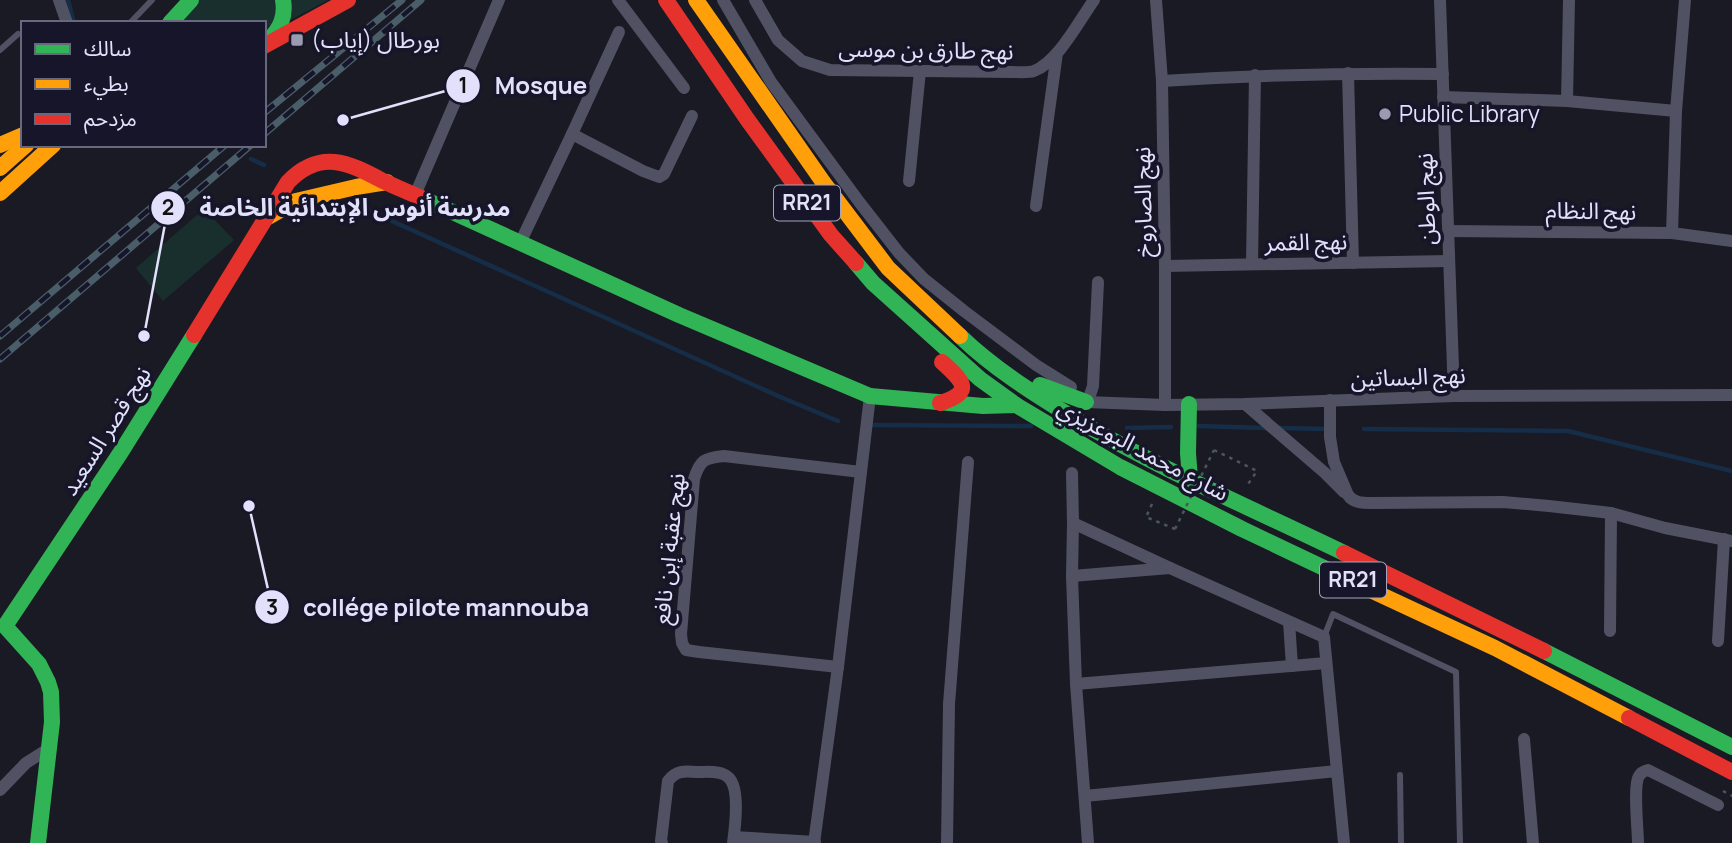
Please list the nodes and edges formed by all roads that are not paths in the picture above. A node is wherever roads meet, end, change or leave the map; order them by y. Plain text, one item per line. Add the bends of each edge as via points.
1 (59, 0) edge
2 (152, 0) edge
3 (193, 0) edge
4 (284, 0) edge
5 (348, 0) edge
6 (499, 0) edge
7 (618, 0) edge
8 (666, 0) edge
9 (696, 0) edge
10 (723, 0) edge
11 (755, 0) edge
12 (1094, 0) edge
13 (1156, 0) edge
14 (1440, 0) edge
15 (1569, 0) edge
16 (1685, 0) edge
17 (66, 21) edge
18 (133, 21) edge
19 (172, 21) edge
20 (196, 21) dead end
21 (619, 32) dead end
22 (18, 34) dead end
23 (266, 43) edge
24 (266, 44) edge
25 (0, 50) edge
26 (1057, 53) junction
27 (920, 71) junction
28 (1348, 73) junction
29 (1255, 75) junction
30 (1443, 75) junction
31 (1162, 80) junction
32 (684, 88) dead end
33 (1443, 97) junction
34 (1567, 101) junction
35 (1676, 111) junction
36 (692, 117) dead end
37 (572, 134) junction
38 (21, 136) edge
39 (0, 143) edge
40 (24, 147) edge
41 (51, 147) edge
42 (0, 169) edge
43 (909, 181) dead end
44 (387, 182) junction
45 (1, 190) edge
46 (415, 195) junction
47 (1036, 206) dead end
48 (262, 221) junction
49 (1449, 231) junction
50 (1672, 233) junction
51 (1732, 241) edge
52 (520, 243) junction
53 (1449, 261) junction
54 (1353, 263) junction
55 (1252, 264) junction
56 (1165, 266) junction
57 (1098, 282) dead end
58 (873, 283) junction
59 (969, 345) junction
60 (1732, 395) edge
61 (1454, 396) junction
62 (870, 397) junction
63 (1330, 400) junction
64 (1090, 401) junction
65 (940, 403) junction
66 (1189, 404) junction
67 (1245, 404) junction
68 (1016, 405) junction
69 (1164, 405) junction
70 (968, 462) dead end
71 (862, 472) junction
72 (1072, 473) dead end
73 (1190, 479) junction
74 (1348, 495) junction
75 (1611, 513) junction
76 (1073, 523) junction
77 (1728, 540) edge
78 (1170, 568) junction
79 (1072, 576) junction
80 (1289, 622) junction
81 (2, 628) edge
82 (1505, 631) junction
83 (1610, 631) dead end
84 (1324, 637) junction
85 (1718, 641) dead end
86 (1495, 648) junction
87 (1326, 663) junction
88 (1292, 666) junction
89 (838, 667) junction
90 (1076, 684) junction
91 (1721, 724) dead end
92 (1524, 739) dead end
93 (1732, 747) edge
94 (48, 749) junction
95 (1336, 771) junction
96 (1732, 772) edge
97 (1400, 775) dead end
98 (1732, 786) edge
99 (0, 790) edge
100 (1086, 796) junction
101 (1718, 805) dead end
102 (733, 840) edge
103 (38, 843) edge
104 (662, 843) edge
105 (814, 843) edge
106 (947, 843) edge
107 (1088, 843) edge
108 (1344, 843) edge
109 (1401, 843) edge
110 (1460, 843) edge
111 (1532, 843) edge
112 (1638, 843) edge

1 - 17 street
2 - 18 lane
3 - 19 main road
3 - 20 main road
4 - 23 main road via 283,19
5 - 24 main road
6 - 46 street
7 - 32 street
8 - 58 main road, شارع محمد البوعزيزي / RR21 via 831,236
9 - 59 main road, شارع محمد البوعزيزي / RR21 via 822,182 888,268
10 - 64 street via 771,82 899,253 964,312
11 - 27 street, نهج طارق بن موسى via 778,40 802,61 830,70
12 - 26 street, نهج طارق بن موسى
13 - 31 street, نهج الصاروخ
14 - 30 street, نهج الوطن
15 - 34 street
16 - 35 street
21 - 37 street
22 - 25 lane
26 - 27 street, نهج طارق بن موسى via 1031,72
26 - 47 street
27 - 43 street
28 - 29 street
28 - 30 street
28 - 54 street
29 - 31 street
29 - 55 street
30 - 33 street, نهج الوطن
31 - 56 street, نهج الصاروخ
33 - 34 street
33 - 49 street, نهج الوطن
34 - 35 street
35 - 50 street
36 - 37 street via 659,177
37 - 52 street
38 - 39 main road
40 - 42 main road
41 - 45 main road
44 - 46 main road, نهج قصر السعيد
44 - 48 main road via 296,201
44 - 48 main road, نهج قصر السعيد via 339,162 316,163 297,172
46 - 52 main road, نهج قصر السعيد
48 - 81 main road, نهج قصر السعيد via 121,452
49 - 50 street, نهج النظام
49 - 53 street, نهج الوطن
50 - 51 street, نهج النظام
52 - 62 main road, نهج قصر السعيد
53 - 54 street, نهج القمر
53 - 61 street, نهج الوطن
54 - 55 street, نهج القمر
55 - 56 street, نهج القمر
56 - 69 street, نهج الصاروخ
57 - 64 street
58 - 65 main road via 914,334 960,380 957,397
58 - 68 main road, شارع محمد البوعزيزي / RR21 via 979,379
59 - 64 main road via 1043,386
59 - 73 main road, شارع محمد البوعزيزي / RR21 via 1046,401 1121,446
60 - 61 street, نهج البساتين
61 - 63 street, نهج البساتين
62 - 65 main road, نهج قصر السعيد
62 - 71 street
63 - 67 street, نهج البساتين
63 - 74 street via 1334,462
64 - 69 street, نهج البساتين
65 - 68 main road, نهج قصر السعيد
66 - 67 street, نهج البساتين
66 - 69 street, نهج البساتين
66 - 73 main road
67 - 74 street
68 - 86 main road, شارع محمد البوعزيزي / RR21 via 1120,467
70 - 106 street via 949,704
71 - 89 street
71 - 89 street, نهج عقبة إبن نافع via 724,456 708,457 699,464 694,479 681,634 686,650
72 - 76 street
73 - 82 main road, شارع محمد البوعزيزي / RR21
74 - 75 street via 1363,503 1503,502
75 - 77 street
75 - 83 street
76 - 78 street
76 - 79 street
77 - 85 street
78 - 79 street
78 - 80 street
79 - 90 street
80 - 84 street
80 - 88 street
81 - 94 main road via 34,656 46,678 52,726
82 - 91 main road, RR21 via 1565,650
82 - 93 main road, شارع محمد البوعزيزي / RR21
84 - 87 street
84 - 110 lane via 1333,614 1456,671
86 - 96 main road, شارع محمد البوعزيزي / RR21
86 - 98 main road, RR21 via 1545,687
87 - 88 street
87 - 95 street
88 - 90 street
89 - 105 street
90 - 100 street
92 - 111 street
94 - 99 street via 26,763
94 - 103 main road
95 - 100 street
95 - 108 street
97 - 109 lane
100 - 107 street
101 - 112 street via 1648,770 1642,772 1636,791
102 - 104 street via 736,813 730,778 714,772 679,771 668,780
102 - 105 street

